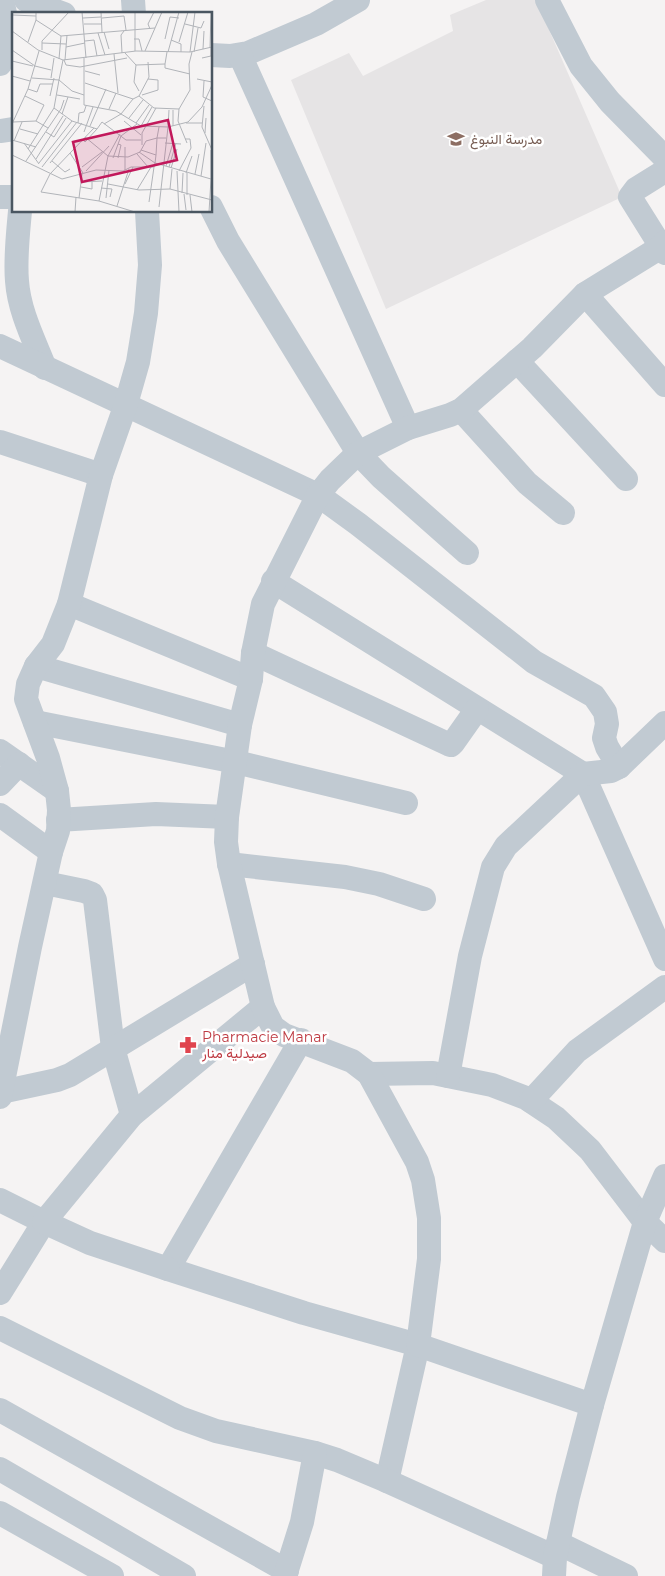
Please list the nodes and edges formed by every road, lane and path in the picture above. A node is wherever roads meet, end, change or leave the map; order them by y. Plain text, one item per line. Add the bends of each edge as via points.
1 (2, 0) edge
2 (26, 0) edge
3 (358, 0) edge
4 (547, 0) edge
5 (329, 4) edge
6 (59, 12) edge
7 (212, 55) edge
8 (240, 55) junction
9 (0, 64) edge
10 (665, 158) edge
11 (665, 171) edge
12 (212, 209) edge
13 (20, 212) edge
14 (147, 212) edge
15 (664, 247) edge
16 (585, 294) junction
17 (0, 346) edge
18 (517, 361) junction
19 (45, 368) junction
20 (665, 386) edge
21 (126, 404) junction
22 (461, 410) junction
23 (408, 428) junction
24 (0, 442) edge
25 (358, 453) junction
26 (101, 475) junction
27 (626, 479) dead end
28 (318, 495) junction
29 (563, 513) dead end
30 (467, 553) dead end
31 (273, 581) junction
32 (69, 604) junction
33 (253, 653) junction
34 (36, 666) junction
35 (251, 679) junction
36 (477, 709) junction
37 (35, 722) junction
38 (665, 723) edge
39 (240, 725) junction
40 (9, 758) edge
41 (236, 762) junction
42 (619, 766) junction
43 (583, 774) junction
44 (0, 784) edge
45 (57, 791) junction
46 (406, 803) dead end
47 (0, 815) edge
48 (227, 817) junction
49 (58, 820) junction
50 (51, 852) junction
51 (229, 864) junction
52 (45, 883) junction
53 (424, 899) dead end
54 (665, 959) edge
55 (253, 964) junction
56 (665, 987) edge
57 (263, 1007) junction
58 (301, 1040) junction
59 (113, 1048) junction
60 (369, 1074) junction
61 (448, 1076) junction
62 (0, 1095) edge
63 (531, 1101) junction
64 (132, 1115) junction
65 (665, 1176) edge
66 (0, 1200) edge
67 (44, 1222) junction
68 (645, 1222) junction
69 (665, 1241) edge
70 (168, 1269) junction
71 (0, 1293) edge
72 (0, 1328) edge
73 (418, 1345) junction
74 (592, 1405) junction
75 (0, 1410) edge
76 (315, 1453) junction
77 (0, 1469) edge
78 (387, 1481) junction
79 (0, 1513) edge
80 (556, 1559) edge
81 (286, 1574) edge
82 (112, 1576) edge
83 (184, 1576) edge
84 (626, 1576) edge

1 - 9 street via 9,27
2 - 6 street
3 - 5 street
4 - 10 street via 581,66 610,102
5 - 8 street via 316,24
7 - 8 street
8 - 23 street
11 - 15 street via 636,189 630,197
12 - 25 street via 228,241
13 - 19 street via 16,255 20,303
14 - 21 street via 150,265 146,313 138,362
15 - 16 street
16 - 18 street
16 - 20 street
17 - 19 street
18 - 22 street
18 - 27 street
19 - 21 street
21 - 26 street
21 - 28 street
22 - 23 street
22 - 29 street via 527,482
23 - 25 street
24 - 26 street
25 - 28 street
25 - 30 street
26 - 32 street
28 - 31 street
28 - 42 street via 534,662 594,696 605,712 604,738
31 - 33 street via 263,604
31 - 36 street
32 - 34 street via 53,644
32 - 35 street
33 - 35 street
33 - 36 street via 451,745
34 - 37 street via 26,699
34 - 39 street
35 - 39 street
36 - 43 street
37 - 41 street
37 - 45 street
38 - 42 street
39 - 41 street
40 - 44 street
40 - 45 street
41 - 46 street
41 - 48 street
42 - 43 street via 612,771
43 - 54 street
43 - 61 street via 506,846 493,867 470,956
45 - 49 street
47 - 50 street
48 - 49 street via 156,814
48 - 51 street
49 - 50 street via 58,832
50 - 52 street
51 - 53 street via 345,877
51 - 55 street
52 - 59 street via 84,891 92,894 95,900
52 - 62 street
55 - 57 street
55 - 59 street
56 - 63 street via 577,1051
57 - 58 street via 273,1027 284,1035
57 - 64 street
58 - 60 street via 352,1061
58 - 70 street
59 - 62 street via 70,1075
59 - 64 street
60 - 61 street via 433,1073
60 - 73 street via 417,1162 423,1180 429,1218 429,1259
61 - 63 street via 492,1085
63 - 68 street via 556,1118 590,1150
64 - 67 street
65 - 68 street
66 - 67 street
67 - 70 street via 90,1243
67 - 71 street
68 - 69 street
68 - 74 street
70 - 73 street via 304,1313
72 - 76 street via 180,1418 216,1431
73 - 74 street
73 - 78 street
74 - 80 street
75 - 81 street
76 - 78 street
76 - 81 street via 302,1522
77 - 83 street
78 - 80 street
79 - 82 street
80 - 84 street

